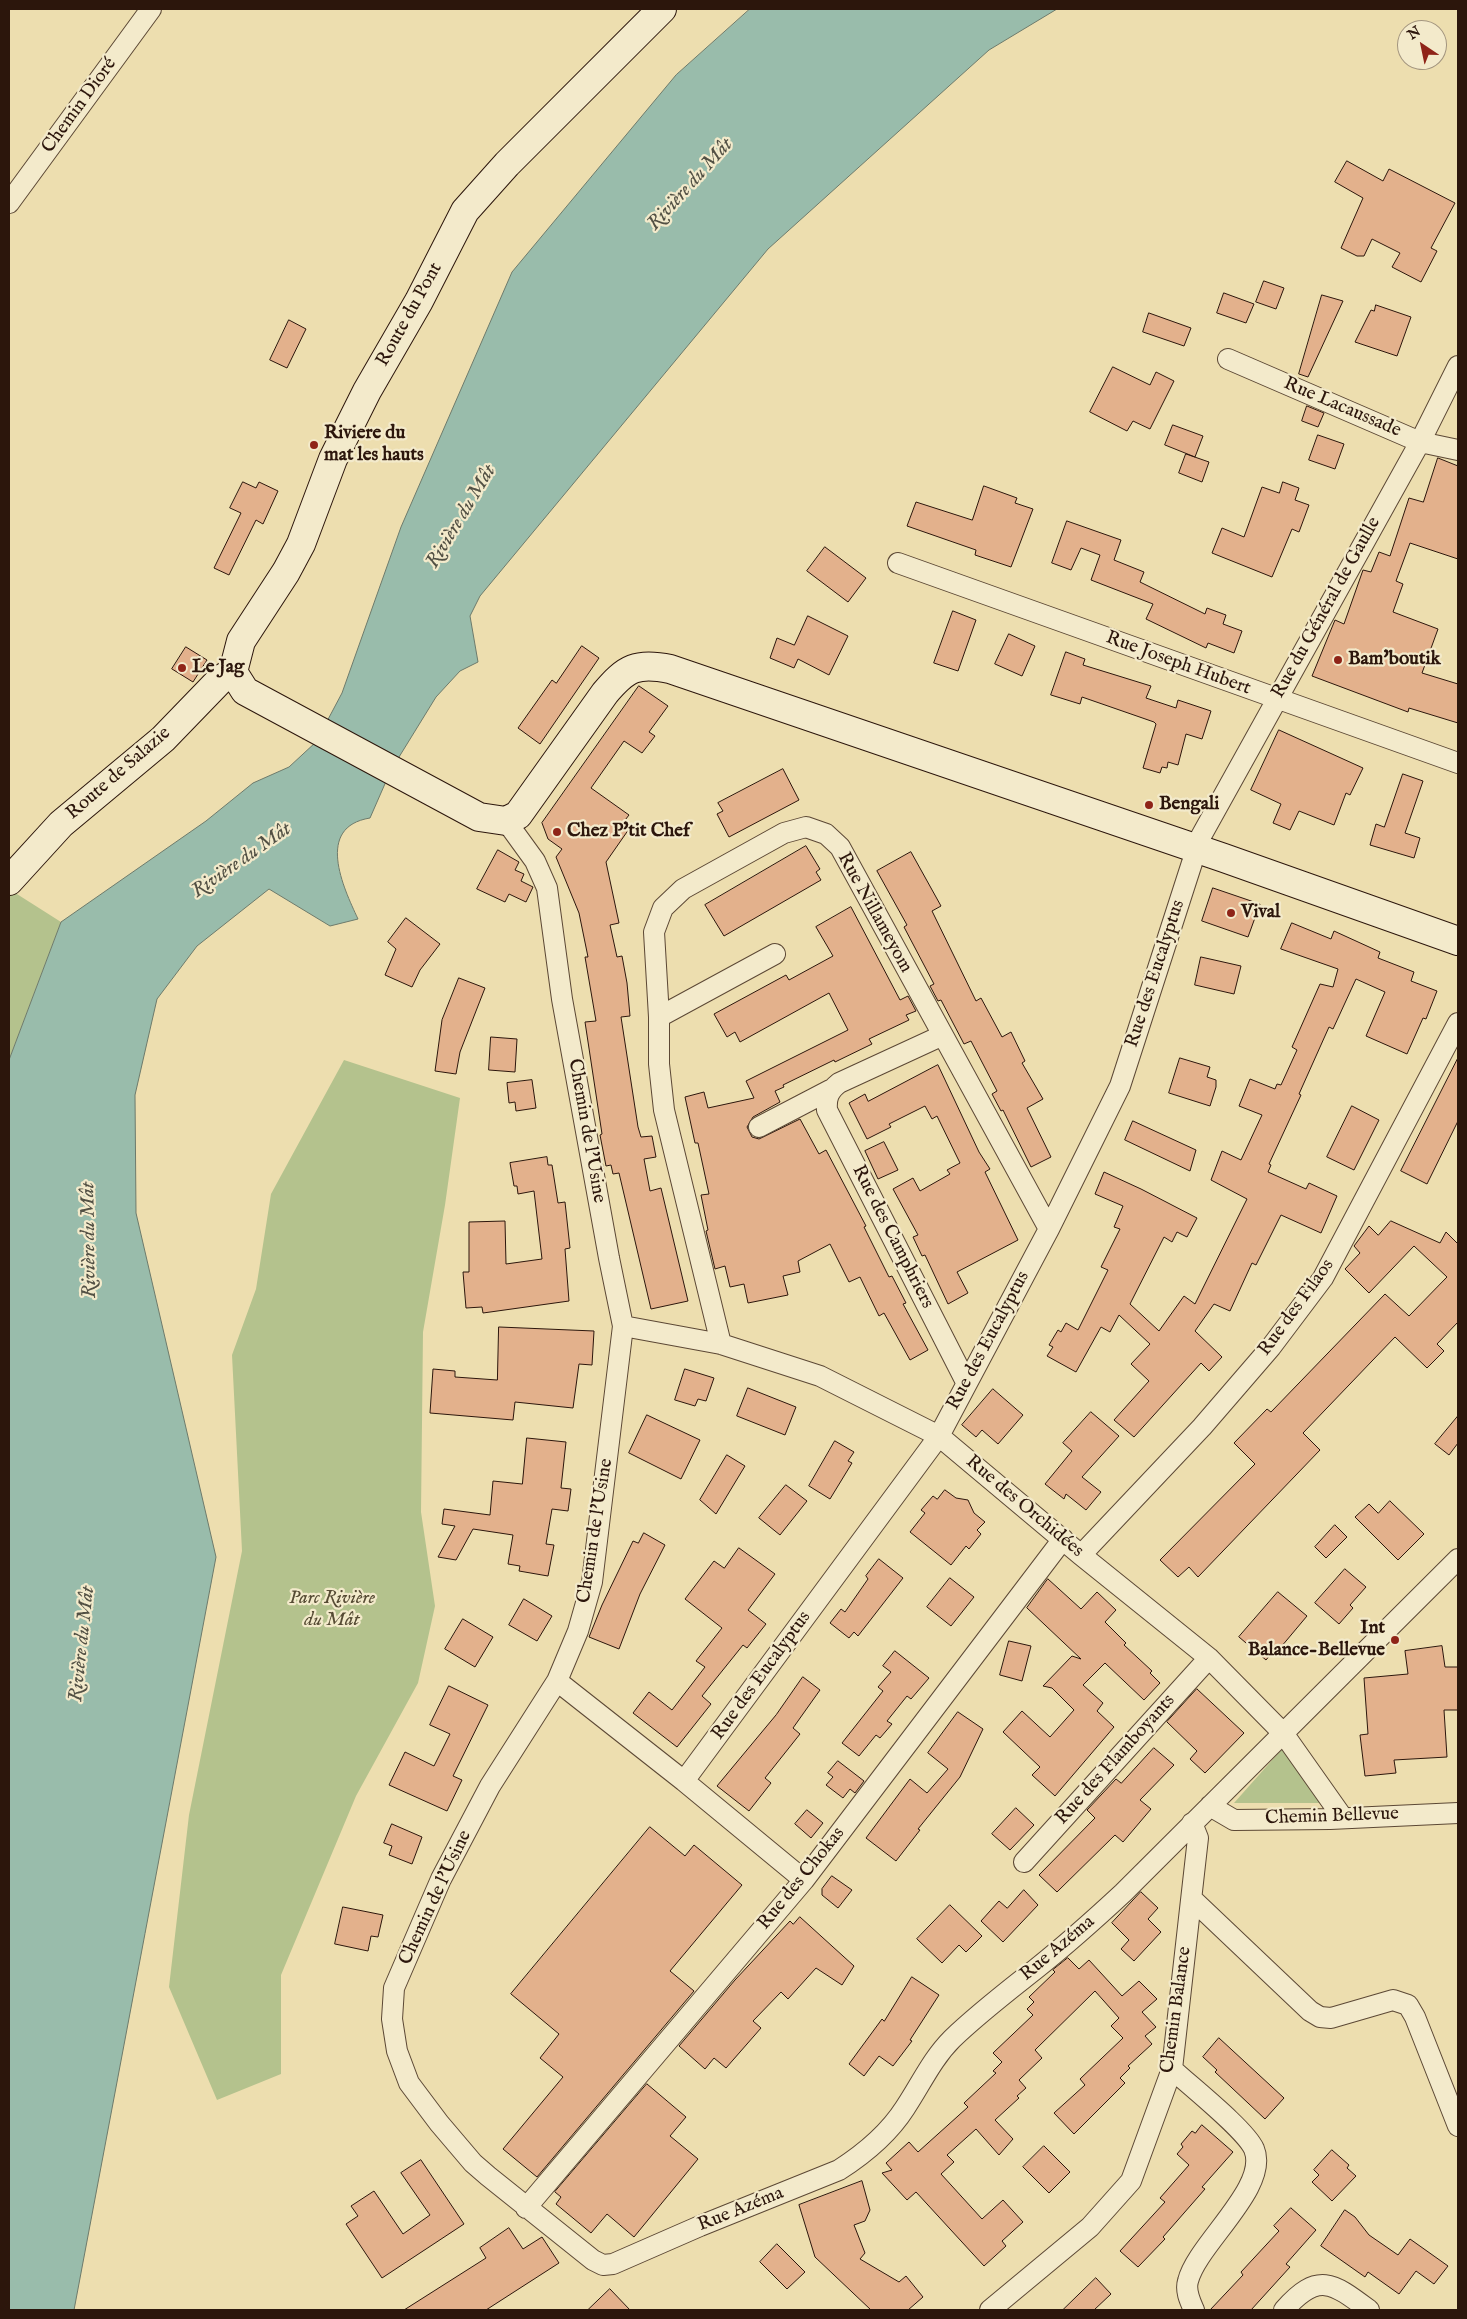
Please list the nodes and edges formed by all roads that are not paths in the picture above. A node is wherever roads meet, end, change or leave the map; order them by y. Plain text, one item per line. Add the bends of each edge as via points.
1 (151, 9) edge
2 (662, 9) edge
3 (9, 203) edge
4 (1228, 359) dead end
5 (1458, 366) edge
6 (1420, 442) junction
7 (1458, 450) edge
8 (898, 563) dead end
9 (239, 681) junction
10 (1276, 699) junction
11 (1458, 763) edge
12 (506, 821) junction
13 (1195, 849) junction
14 (9, 881) edge
15 (1458, 941) edge
16 (775, 954) dead end
17 (659, 1018) junction
18 (1458, 1023) edge
19 (941, 1036) junction
20 (830, 1090) junction
21 (759, 1127) dead end
22 (1049, 1228) junction
23 (623, 1326) junction
24 (721, 1344) junction
25 (966, 1382) junction
26 (939, 1436) junction
27 (1063, 1539) junction
28 (1081, 1555) junction
29 (1458, 1559) edge
30 (1209, 1658) junction
31 (557, 1681) junction
32 (1284, 1733) junction
33 (684, 1781) junction
34 (1210, 1806) junction
35 (1458, 1813) edge
36 (1343, 1818) junction
37 (1192, 1823) junction
38 (1024, 1862) dead end
39 (804, 1880) junction
40 (1192, 1899) junction
41 (1172, 2069) junction
42 (1458, 2126) edge
43 (526, 2208) junction
44 (613, 2264) joint
45 (990, 2310) edge
46 (1194, 2310) edge
47 (1284, 2310) edge
48 (1369, 2310) edge

1 - 3 street, Chemin Dioré
2 - 9 main road, Route du Pont via 507,164 465,211 333,459 301,544 241,641
4 - 6 street, Rue Lacaussade
5 - 6 street, Rue du Général de Gaulle
6 - 7 street, Rue Lacaussade
6 - 10 street, Rue du Général de Gaulle
8 - 10 street, Rue Joseph Hubert
9 - 12 main road via 457,805 479,816
9 - 14 main road, Route de Salazie via 221,679 163,739 61,824
10 - 11 street, Rue Joseph Hubert
10 - 13 street, Rue du Général de Gaulle
12 - 13 main road via 518,815 619,676 634,667 650,665 679,672
12 - 23 street, Chemin de l'Usine via 535,861 547,888 564,1008
13 - 15 main road
13 - 22 street, Rue des Eucalyptus via 1120,1086
16 - 17 street
17 - 19 street, Rue Nillameyom via 654,932 663,908 683,889 784,833 806,828 826,834 840,847
17 - 24 street, Rue Nillameyom via 664,1110
18 - 28 street, Rue des Filaos via 1323,1278 1271,1347
19 - 20 street via 838,1083
19 - 22 street, Rue Nillameyom
20 - 21 street
20 - 25 street, Rue des Camphriers via 827,1110
22 - 25 street, Rue des Eucalyptus
23 - 24 street, Rue des Orchidées
23 - 31 street, Chemin de l'Usine via 592,1582 578,1631
24 - 26 street, Rue des Orchidées via 820,1376
25 - 26 street, Rue des Eucalyptus
26 - 27 street, Rue des Orchidées
26 - 33 street, Rue des Eucalyptus
27 - 28 street, Rue des Orchidées
27 - 39 street, Rue des Chokas
28 - 30 street, Rue des Orchidées
29 - 32 street, Rue Azéma
30 - 32 street, Rue des Orchidées
30 - 38 street, Rue des Flamboyants
31 - 33 street
31 - 43 street, Chemin de l'Usine via 490,1786 441,1879 394,1988 392,2019 409,2083 473,2163
32 - 34 street, Rue Azéma
32 - 36 street, Rue des Orchidées
33 - 39 street
34 - 36 street, Chemin Bellevue via 1234,1820
34 - 37 street, Rue Azéma
35 - 36 street, Chemin Bellevue
37 - 40 street, Chemin Balance via 1198,1838
37 - 44 street, Rue Azéma via 1078,1934 951,2040 935,2058 905,2109 858,2157 839,2170
39 - 43 street, Rue des Chokas
40 - 41 street, Chemin Balance
40 - 42 street via 1320,2017 1331,2018 1393,2000 1408,2005
41 - 45 street, Chemin Balance via 1132,2181 1090,2226
41 - 46 street via 1244,2135 1254,2149 1257,2166 1247,2191 1188,2281 1188,2296
43 - 44 street, Chemin de l'Usine via 593,2260 603,2265
47 - 48 street via 1308,2288 1323,2285 1339,2288

